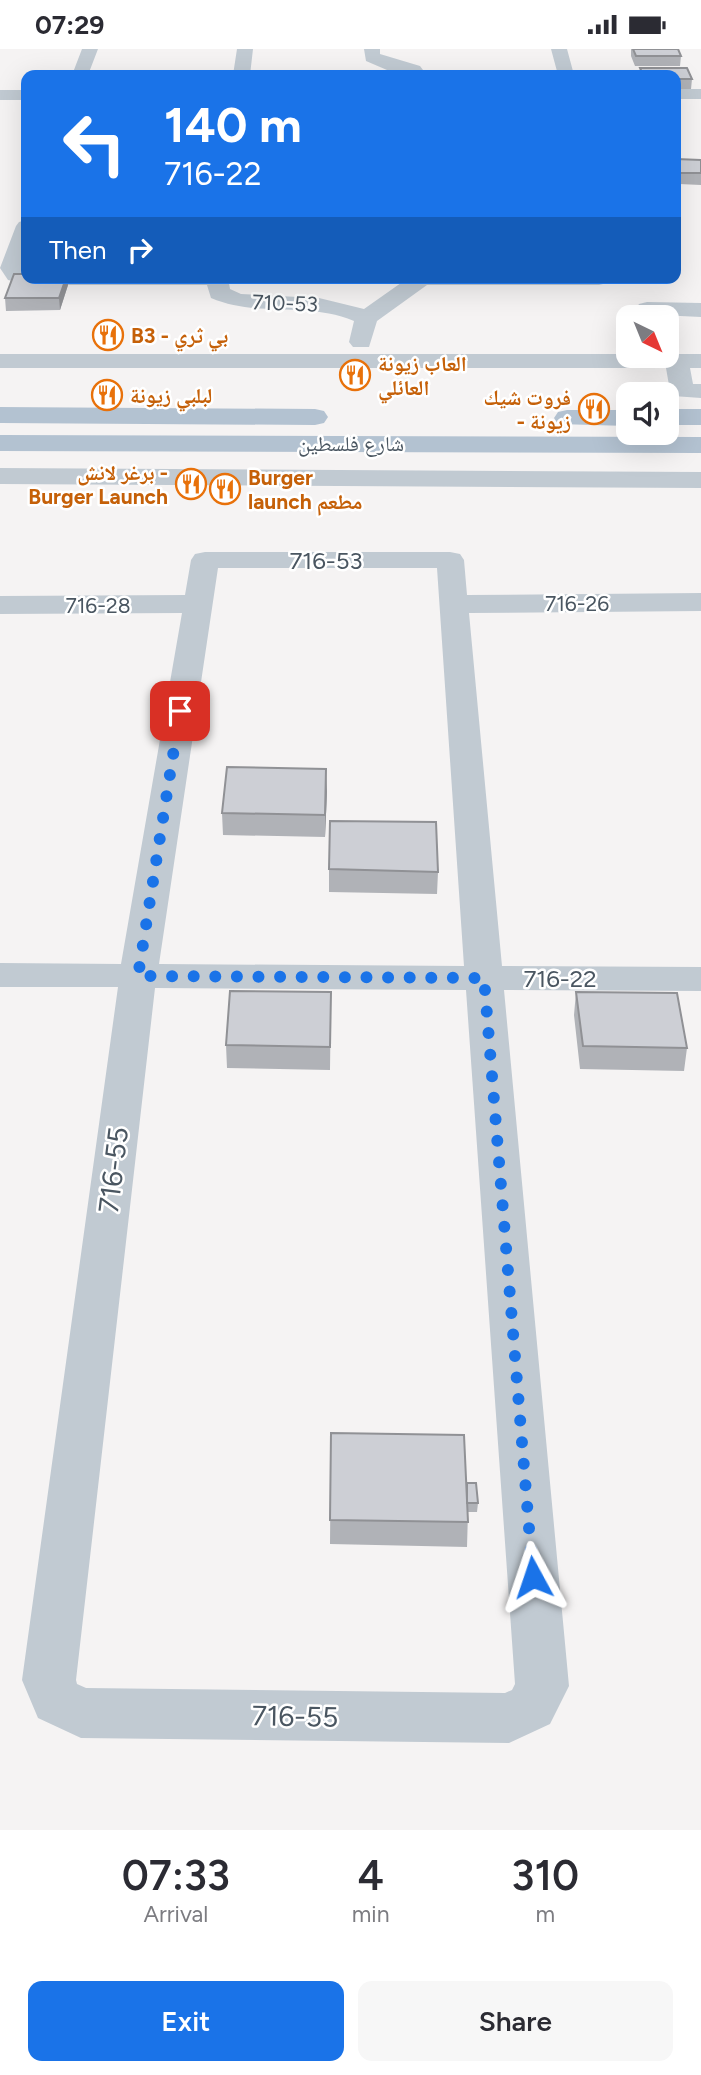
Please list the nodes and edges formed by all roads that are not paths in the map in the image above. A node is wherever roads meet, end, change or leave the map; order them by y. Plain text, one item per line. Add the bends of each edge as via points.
1 (90, 49) edge
2 (245, 49) edge
3 (372, 49) edge
4 (559, 49) edge
5 (82, 70) edge
6 (243, 70) edge
7 (414, 70) dead end
8 (565, 70) edge
9 (681, 94) edge
10 (701, 94) edge
11 (0, 95) edge
12 (21, 95) edge
13 (21, 240) edge
14 (21, 276) edge
15 (218, 284) edge
16 (414, 284) edge
17 (679, 310) edge
18 (701, 310) edge
19 (366, 317) junction
20 (358, 360) junction
21 (0, 361) edge
22 (701, 361) edge
23 (686, 371) edge
24 (642, 378) dead end
25 (701, 391) edge
26 (0, 415) edge
27 (342, 417) dead end
28 (679, 417) edge
29 (701, 417) edge
30 (616, 419) edge
31 (556, 427) junction
32 (616, 441) edge
33 (0, 443) edge
34 (45, 443) junction
35 (679, 445) edge
36 (701, 445) edge
37 (0, 452) edge
38 (0, 476) edge
39 (701, 480) edge
40 (701, 603) edge
41 (197, 604) junction
42 (453, 604) junction
43 (0, 605) edge
44 (0, 975) edge
45 (138, 976) junction
46 (484, 978) junction
47 (701, 979) edge

1 - 5 street
2 - 6 street
3 - 7 street via 372,57
4 - 8 street
9 - 10 street
11 - 12 street
13 - 14 street via 10,270
15 - 19 street, 710-53 via 219,293 238,301 329,305
16 - 19 street
17 - 18 street
19 - 20 street
20 - 21 street
20 - 23 street
22 - 23 street
23 - 24 street
23 - 25 street via 682,391
26 - 27 main road, شارع فلسطين
28 - 29 main road
30 - 31 main road, شارع فلسطين
31 - 32 main road, شارع فلسطين
31 - 34 main road, شارع فلسطين
33 - 34 main road, شارع فلسطين
34 - 37 main road
35 - 36 main road, شارع فلسطين
38 - 39 street
40 - 42 street, 716-26
41 - 42 street, 716-53 via 205,560 450,560
41 - 43 street, 716-28
41 - 45 street, 716-53
42 - 46 street, 716-53
44 - 45 street, 716-22
45 - 46 street, 716-22
45 - 46 street, 716-55 via 49,1680 57,1701 81,1713 509,1718 531,1707 542,1686
46 - 47 street, 716-22

